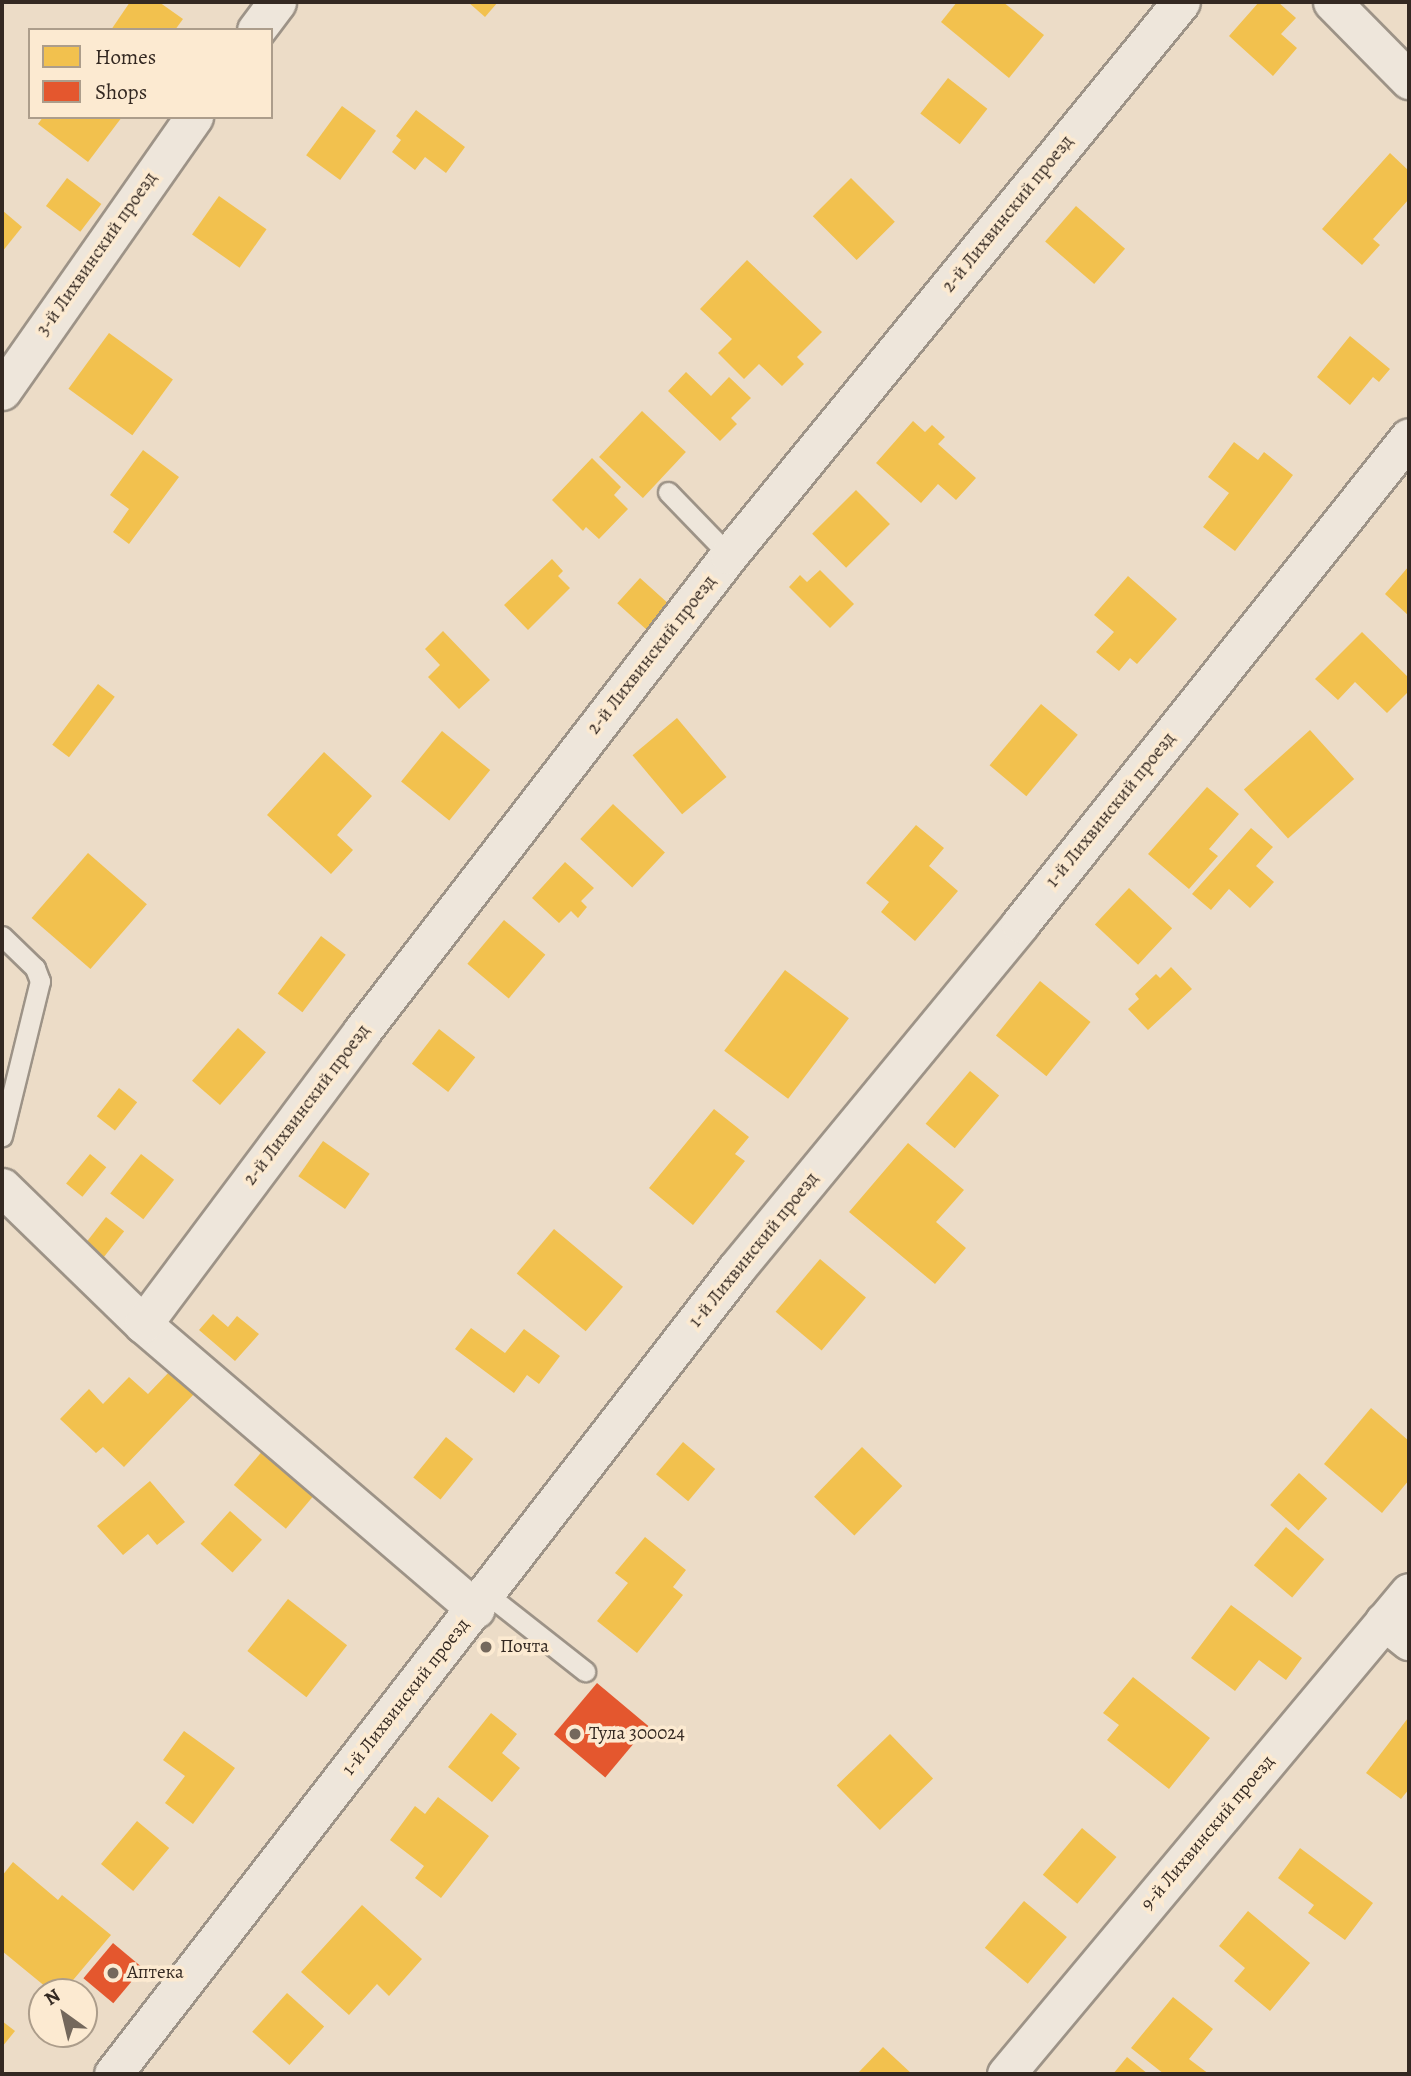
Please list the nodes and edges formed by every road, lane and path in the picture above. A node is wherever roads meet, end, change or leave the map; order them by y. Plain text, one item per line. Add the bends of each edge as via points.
1 (277, 2) edge
2 (1181, 2) edge
3 (1332, 2) edge
4 (258, 28) edge
5 (1409, 80) edge
6 (193, 119) edge
7 (2, 391) edge
8 (1409, 437) edge
9 (668, 492) dead end
10 (729, 555) junction
11 (2, 936) edge
12 (2, 1136) edge
13 (2, 1186) edge
14 (143, 1324) junction
15 (1409, 1592) edge
16 (481, 1601) junction
17 (1397, 1631) edge
18 (584, 1671) dead end
19 (113, 2074) edge
20 (1006, 2074) edge

1 - 4 street
2 - 10 street, 2-й Лихвинский проезд
3 - 5 street
6 - 7 street, 3-й Лихвинский проезд
8 - 16 street, 1-й Лихвинский проезд via 1020,924 736,1269
9 - 10 lane
10 - 14 street, 2-й Лихвинский проезд
11 - 12 lane via 35,968 40,981
13 - 14 street
14 - 16 street
15 - 17 street, 9-й Лихвинский проезд
16 - 18 lane
16 - 19 street, 1-й Лихвинский проезд
17 - 20 street, 9-й Лихвинский проезд

